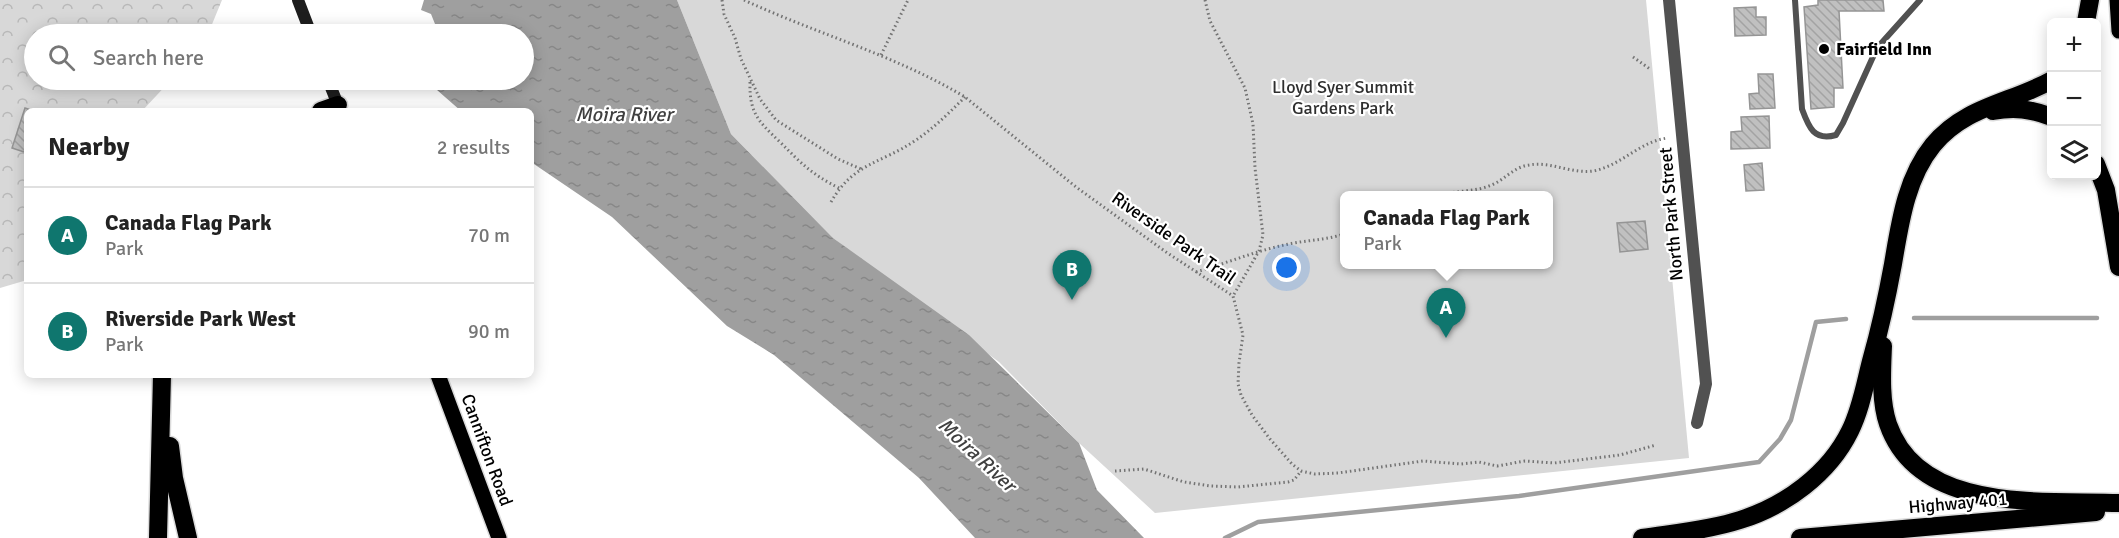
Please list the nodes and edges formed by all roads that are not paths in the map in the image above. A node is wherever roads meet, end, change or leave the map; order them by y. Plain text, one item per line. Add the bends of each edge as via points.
1 (298, 0) edge
2 (1669, 0) edge
3 (1795, 0) edge
4 (1920, 0) edge
5 (2090, 0) edge
6 (2117, 0) edge
7 (2087, 18) edge
8 (307, 24) edge
9 (2119, 31) edge
10 (2047, 82) edge
11 (330, 90) edge
12 (333, 108) edge
13 (2047, 115) edge
14 (1962, 120) junction
15 (2101, 176) edge
16 (2119, 267) edge
17 (1886, 305) junction
18 (163, 378) edge
19 (163, 378) edge
20 (439, 378) edge
21 (1697, 423) dead end
22 (2119, 503) edge
23 (2119, 510) edge
24 (158, 538) edge
25 (189, 538) edge
26 (499, 538) edge
27 (1642, 538) edge
28 (1800, 538) edge

1 - 8 main road
2 - 21 street, North Park Street via 1706,384
3 - 4 lane via 1802,109 1817,135 1826,138 1836,135 1843,123 1877,48
5 - 7 highway
6 - 9 main road
10 - 14 highway
11 - 12 main road
13 - 14 highway via 2007,109
14 - 17 highway via 1934,144 1914,176 1900,225
15 - 16 highway
17 - 22 highway via 1881,380 1887,421 1894,440 1922,472 1956,489 1983,495
17 - 27 highway via 1850,431 1838,452 1809,482 1766,510 1739,521
18 - 24 highway
19 - 25 highway via 174,478
20 - 26 main road, Cannifton Road
23 - 28 highway, Highway 401

